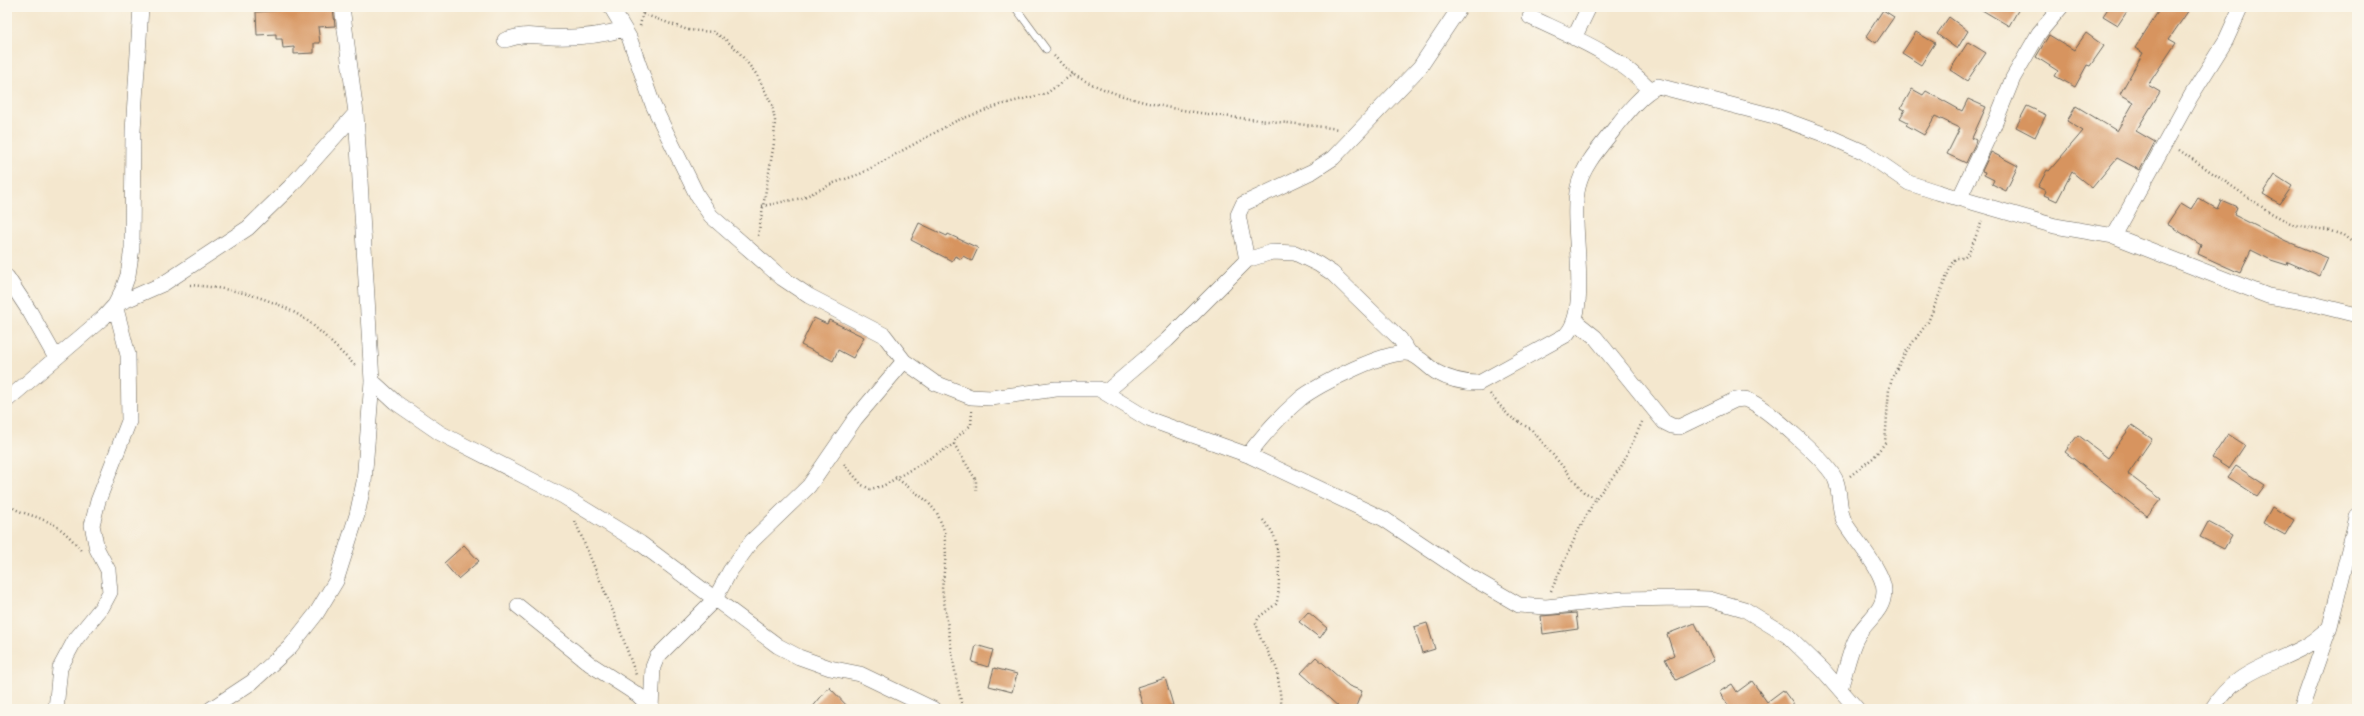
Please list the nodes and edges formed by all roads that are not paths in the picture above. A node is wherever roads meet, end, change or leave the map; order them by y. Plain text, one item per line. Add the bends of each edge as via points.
1 (141, 7) edge
2 (342, 7) edge
3 (611, 7) edge
4 (1015, 7) edge
5 (1460, 7) edge
6 (1589, 7) edge
7 (2061, 7) edge
8 (2242, 7) edge
9 (1530, 17) dead end
10 (624, 29) junction
11 (1574, 38) junction
12 (505, 40) dead end
13 (1046, 49) road end
14 (1651, 90) junction
15 (356, 113) junction
16 (1960, 197) junction
17 (2114, 236) junction
18 (1247, 260) junction
19 (7, 277) edge
20 (115, 305) junction
21 (2357, 315) edge
22 (1575, 321) junction
23 (1410, 354) junction
24 (56, 358) junction
25 (904, 361) junction
26 (372, 381) junction
27 (1106, 392) junction
28 (7, 400) edge
29 (1248, 455) junction
30 (2357, 517) edge
31 (715, 599) junction
32 (518, 606) dead end
33 (2330, 626) junction
34 (1840, 689) junction
35 (652, 708) edge
36 (56, 709) edge
37 (211, 709) edge
38 (933, 709) edge
39 (1857, 709) edge
40 (2212, 709) edge
41 (2301, 709) edge

1 - 20 street via 133,131 132,248 128,275
2 - 15 street
3 - 10 street
4 - 13 lane
5 - 18 street via 1420,67 1333,158 1313,171 1243,204 1238,215
6 - 11 street
7 - 16 street via 2039,32 2013,78
8 - 17 street via 2226,40 2133,197
9 - 11 street
10 - 12 street via 599,36 550,37 523,34
10 - 25 street via 635,50 653,105 697,195 711,216 782,278 809,296 884,335
11 - 14 street via 1605,52 1634,72
14 - 16 street via 1658,86 1669,88 1720,104 1774,116 1864,152 1909,183
14 - 22 street via 1622,119 1593,156 1578,186 1575,202 1579,253
15 - 20 street via 248,228 163,284
15 - 26 street
16 - 17 street via 2055,226
17 - 21 street via 2268,296 2316,304
18 - 23 street via 1272,252 1295,253 1318,264 1349,288 1400,339
18 - 27 street via 1168,340
19 - 24 street
20 - 24 street via 88,332
20 - 36 street via 128,355 129,421 98,501 92,525 97,549 109,575 110,592 102,607 75,640 60,668
22 - 23 street via 1573,328 1566,335 1479,383 1463,383 1436,372
22 - 34 street via 1595,337 1664,422 1680,427 1744,398 1824,464 1836,482 1842,516 1879,576 1884,590 1876,615 1856,637
23 - 29 street via 1394,353 1351,370 1301,398 1272,425
24 - 28 street
25 - 27 street via 935,383 971,397 991,398 1056,389 1090,388
25 - 31 street via 855,419 809,486 741,554
26 - 31 street via 395,402 440,433 563,496 640,544
26 - 37 street via 364,482 357,515 336,581 316,614 290,647 252,682
27 - 29 street via 1126,408 1148,419
29 - 34 street via 1384,519 1502,597 1519,605 1546,606 1624,599 1709,599 1737,607 1770,623 1788,636
30 - 33 street
31 - 35 street via 700,617 657,657 653,667
31 - 38 street via 778,646 799,657 830,668 860,674
32 - 35 street via 590,664 638,695
33 - 40 street via 2318,639 2252,670 2237,680
33 - 41 street
34 - 39 street

